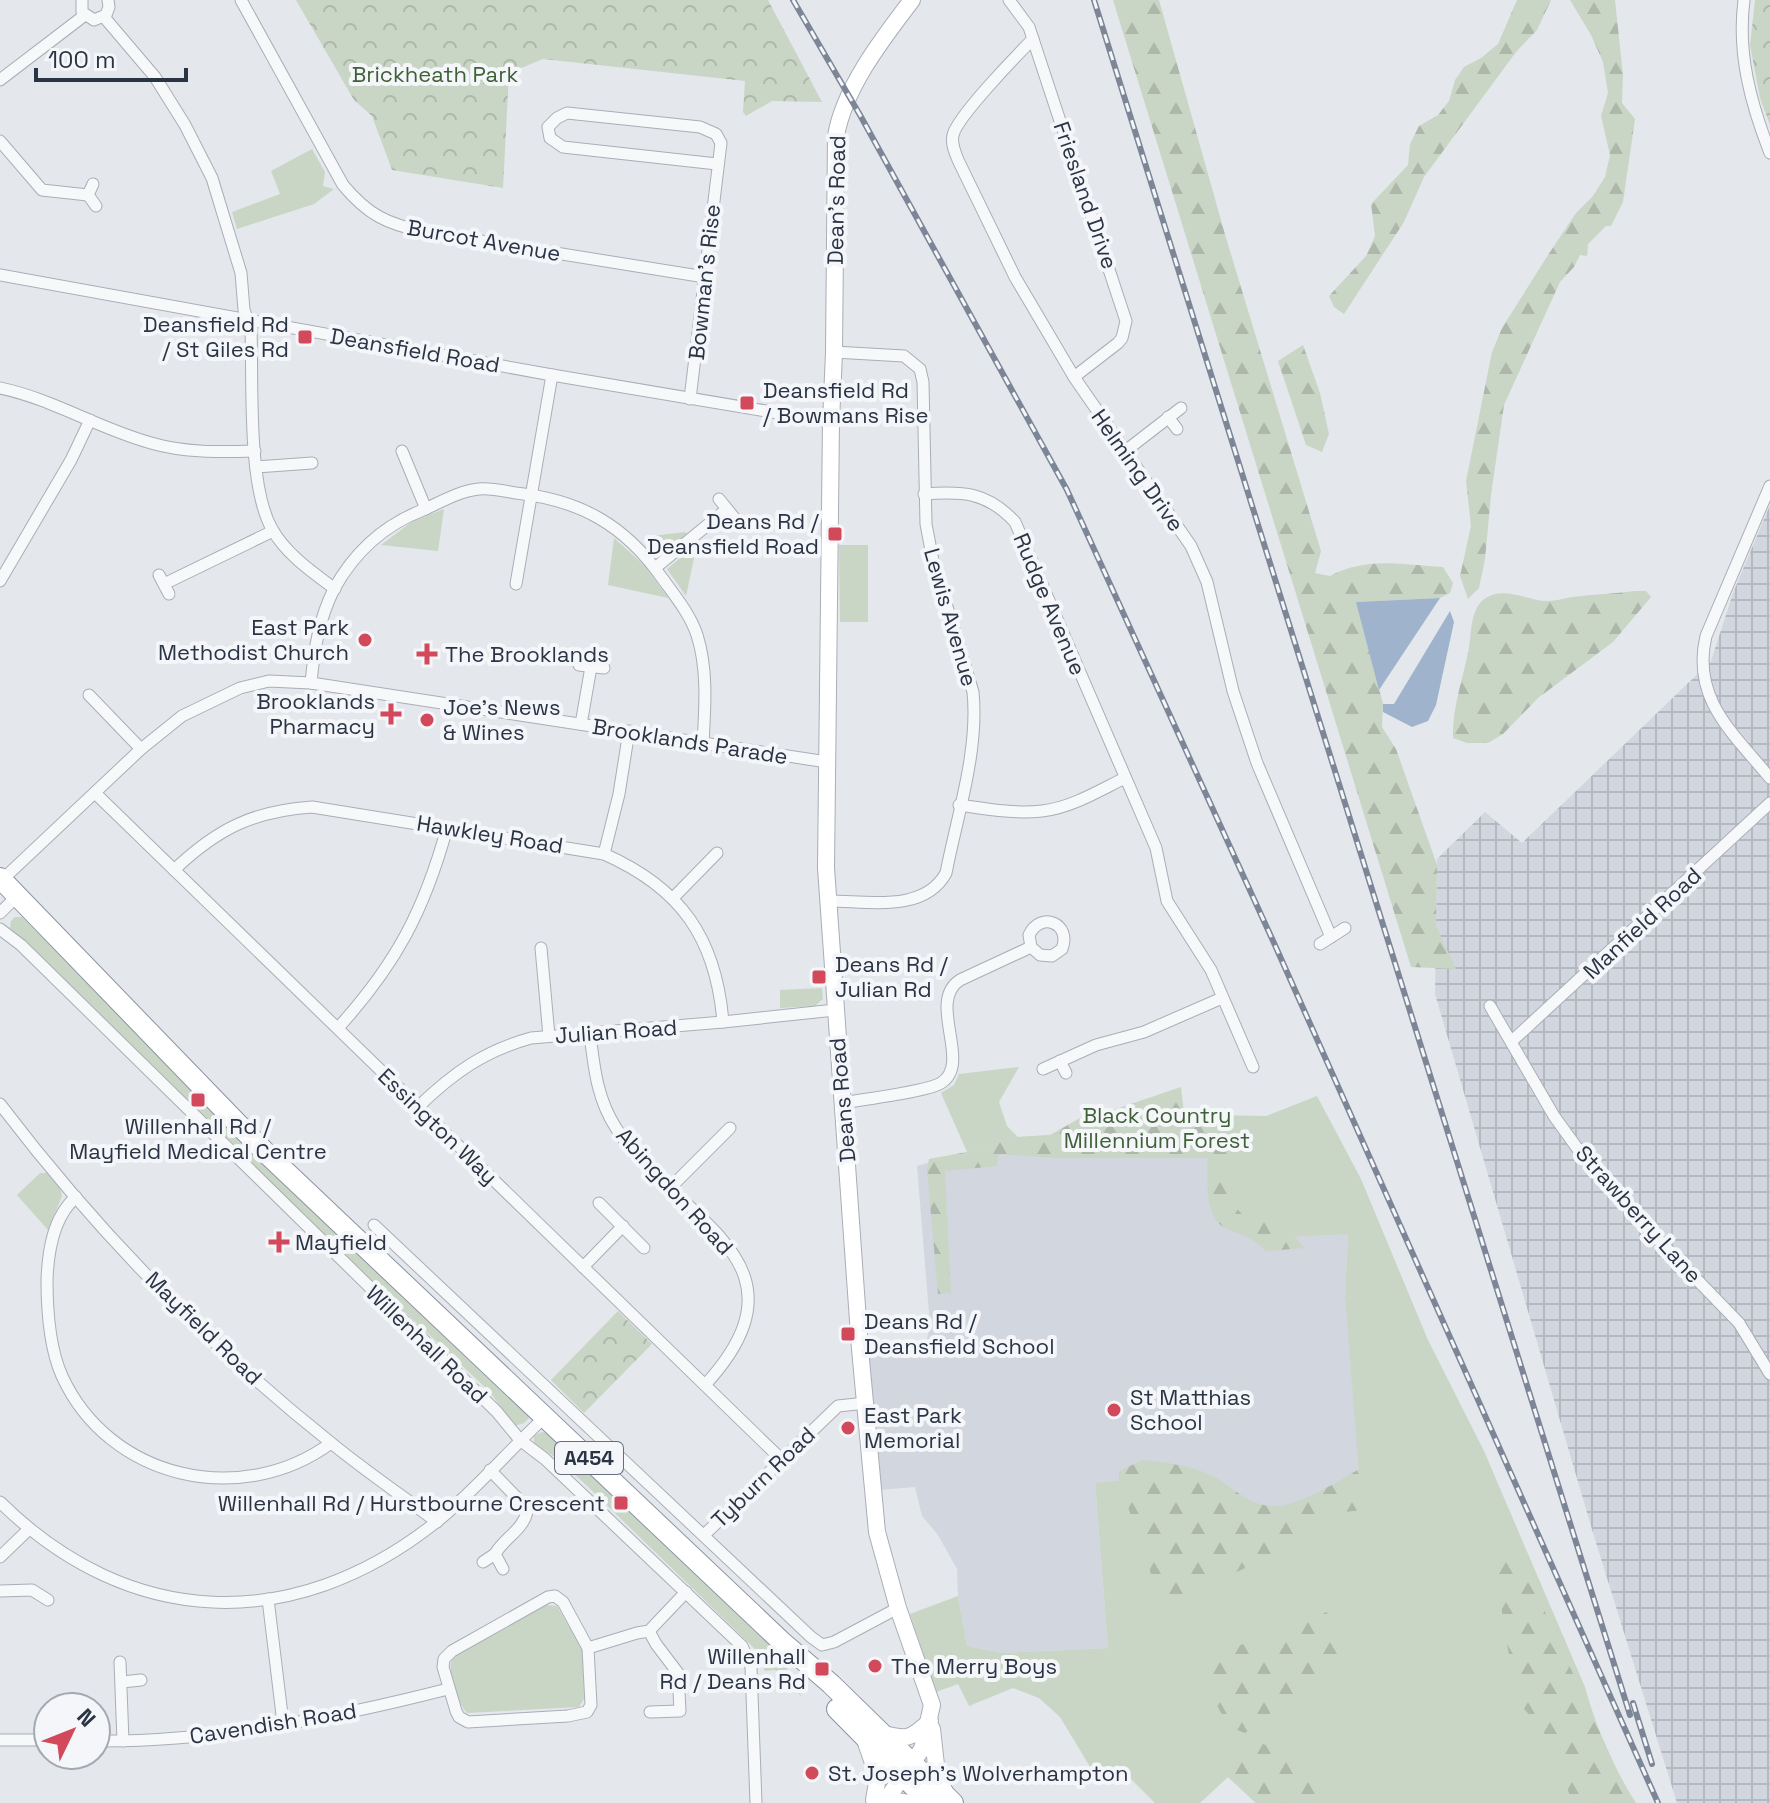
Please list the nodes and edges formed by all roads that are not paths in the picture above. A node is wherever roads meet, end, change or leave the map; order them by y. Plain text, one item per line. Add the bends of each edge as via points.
1 (82, 0) edge
2 (108, 0) edge
3 (241, 0) edge
4 (912, 0) edge
5 (1009, 0) edge
6 (1744, 0) edge
7 (85, 15) junction
8 (104, 17) junction
9 (1033, 39) junction
10 (0, 80) edge
11 (0, 141) edge
12 (1770, 153) edge
13 (717, 164) junction
14 (96, 206) dead end
15 (0, 275) edge
16 (705, 277) junction
17 (249, 320) junction
18 (834, 352) junction
19 (552, 375) junction
20 (1074, 377) junction
21 (0, 388) edge
22 (690, 399) junction
23 (1181, 408) dead end
24 (1168, 417) junction
25 (90, 420) junction
26 (831, 422) junction
27 (1177, 429) dead end
28 (255, 451) junction
29 (402, 451) dead end
30 (1124, 452) junction
31 (312, 463) dead end
32 (256, 467) junction
33 (1770, 486) edge
34 (531, 494) junction
35 (924, 494) junction
36 (719, 499) dead end
37 (426, 509) junction
38 (727, 509) junction
39 (736, 520) dead end
40 (273, 531) junction
41 (655, 568) junction
42 (0, 581) edge
43 (164, 584) dead end
44 (516, 584) dead end
45 (335, 589) junction
46 (604, 668) dead end
47 (311, 683) junction
48 (89, 695) dead end
49 (581, 724) junction
50 (629, 731) junction
51 (703, 743) junction
52 (141, 749) junction
53 (827, 762) junction
54 (1125, 778) junction
55 (1770, 778) edge
56 (95, 793) junction
57 (1770, 803) edge
58 (959, 805) junction
59 (447, 828) junction
60 (717, 853) dead end
61 (604, 854) junction
62 (174, 870) junction
63 (1, 879) edge
64 (17, 896) junction
65 (673, 898) junction
66 (829, 901) junction
67 (0, 913) edge
68 (1345, 928) dead end
69 (0, 929) edge
70 (1331, 937) junction
71 (1320, 944) dead end
72 (1031, 947) dead end
73 (541, 948) dead end
74 (1222, 998) junction
75 (1490, 1006) dead end
76 (835, 1010) junction
77 (723, 1022) junction
78 (338, 1028) junction
79 (590, 1034) junction
80 (549, 1036) junction
81 (1512, 1041) junction
82 (1060, 1061) junction
83 (1253, 1067) dead end
84 (1043, 1069) dead end
85 (1066, 1073) dead end
86 (843, 1103) junction
87 (0, 1104) edge
88 (418, 1107) junction
89 (730, 1128) dead end
90 (670, 1188) junction
91 (76, 1197) junction
92 (599, 1203) dead end
93 (374, 1225) dead end
94 (623, 1226) junction
95 (644, 1248) dead end
96 (402, 1252) junction
97 (583, 1267) junction
98 (387, 1268) junction
99 (1770, 1374) edge
100 (705, 1385) junction
101 (866, 1403) junction
102 (545, 1417) junction
103 (520, 1440) junction
104 (331, 1443) junction
105 (781, 1459) junction
106 (490, 1470) junction
107 (0, 1502) edge
108 (437, 1522) junction
109 (28, 1530) junction
110 (704, 1535) junction
111 (495, 1554) junction
112 (0, 1557) edge
113 (483, 1562) dead end
114 (503, 1569) dead end
115 (0, 1591) edge
116 (686, 1592) junction
117 (268, 1599) junction
118 (48, 1600) dead end
119 (898, 1608) junction
120 (649, 1631) junction
121 (588, 1648) junction
122 (120, 1662) dead end
123 (141, 1680) dead end
124 (122, 1682) junction
125 (448, 1689) junction
126 (650, 1712) dead end
127 (931, 1720) junction
128 (283, 1723) junction
129 (872, 1736) junction
130 (0, 1740) edge
131 (32, 1740) edge
132 (112, 1741) edge
133 (123, 1741) junction
134 (908, 1770) junction
135 (876, 1802) edge
136 (944, 1802) edge
137 (756, 1803) edge
138 (891, 1803) edge
139 (909, 1803) edge

1 - 7 street
2 - 8 street
3 - 16 street, Burcot Avenue via 343,185 375,216 425,232
4 - 18 street, Dean's Road via 839,116
5 - 9 street, Friesland Drive
6 - 12 street via 1746,76
7 - 8 street via 94,20
7 - 10 street
8 - 17 street via 155,77 212,178 241,273
9 - 20 street, Friesland Drive via 1126,321 1118,343
9 - 20 street, Helming Drive via 957,127 953,144 1015,277
11 - 14 street via 42,190 91,190
13 - 13 street via 721,143 716,134 700,127 567,113 548,127 550,138 563,147
13 - 16 street, Bowman's Rise
15 - 17 street, Deansfield Road
16 - 22 street, Bowman's Rise
17 - 19 street, Deansfield Road
17 - 28 street
18 - 26 street, Dean's Road
18 - 35 street, Lewis Avenue via 904,356 920,369
19 - 22 street, Deansfield Road
19 - 34 street
20 - 30 street, Helming Drive
21 - 25 street
22 - 26 street, Deansfield Road
23 - 24 street
24 - 27 street
24 - 30 street
25 - 28 street via 150,443 198,452
25 - 42 street
26 - 53 street, Deans Road
28 - 32 street
29 - 37 street
30 - 70 street, Helming Drive via 1191,546 1207,582 1257,763
31 - 32 street
32 - 40 street
33 - 55 street via 1706,636 1702,662 1714,708
34 - 37 street via 479,489
34 - 41 street via 570,503 602,520
34 - 44 street
35 - 54 street, Rudge Avenue via 988,499 1015,522
35 - 58 street, Lewis Avenue via 933,561 973,692 969,765
36 - 38 street
37 - 45 street via 404,517 369,543
38 - 39 street
38 - 41 street
40 - 43 street
40 - 45 street
41 - 51 street via 697,636 705,689
45 - 47 street via 318,633
46 - 49 street via 585,666
47 - 49 street, Brooklands Parade
47 - 52 street, Brooklands Parade via 269,681 220,696 182,716
48 - 52 street
49 - 50 street, Brooklands Parade
50 - 51 street, Brooklands Parade
50 - 61 street
51 - 53 street, Brooklands Parade
52 - 56 street, Brooklands Parade
53 - 66 street, Deans Road
54 - 58 street via 1044,811 1001,812
54 - 74 street, Rudge Avenue via 1156,848 1167,901
56 - 62 street, Essington Way
56 - 63 street, Brooklands Parade
57 - 81 street, Manfield Road
58 - 66 street, Lewis Avenue via 946,873 932,892 910,901
59 - 61 street, Hawkley Road
59 - 62 street, Hawkley Road via 312,807 274,811 222,832
59 - 78 street via 406,938
60 - 65 street
61 - 65 street, Hawkley Road via 644,874
62 - 78 street, Essington Way
63 - 64 highway, Willenhall Road / A454
64 - 67 street
64 - 98 highway, Willenhall Road / A454 via 266,1153
65 - 77 street, Hawkley Road via 710,955
66 - 76 street, Deans Road
68 - 70 street
69 - 103 street, Willenhall Road
70 - 71 street
72 - 86 street via 950,988 953,1065 946,1078 932,1086
73 - 80 street
74 - 82 street
74 - 83 street, Rudge Avenue
75 - 81 street, Strawberry Lane
76 - 77 street, Julian Road
76 - 86 street, Deans Road
77 - 79 street, Julian Road
78 - 88 street, Essington Way
79 - 80 street, Julian Road
79 - 90 street, Abingdon Road via 607,1111 632,1149
80 - 88 street, Julian Road via 485,1054
81 - 99 street, Strawberry Lane via 1585,1159 1739,1323
82 - 84 street
82 - 85 street
86 - 101 street, Deans Road
87 - 91 street, Mayfield Road
88 - 97 street, Essington Way
89 - 90 street
90 - 100 street, Abingdon Road via 734,1253 746,1288 741,1338
91 - 104 street, Mayfield Road via 198,1326
91 - 104 street via 58,1221 47,1263 47,1290 57,1363 96,1424 140,1460 190,1476 231,1478 277,1471
92 - 94 street
93 - 96 street
94 - 95 street
94 - 97 street
96 - 98 street
96 - 110 street
97 - 100 street, Essington Way
98 - 102 highway, Willenhall Road / A454
100 - 105 street, Essington Way
101 - 105 street, Tyburn Road via 838,1406
101 - 119 street, Deans Road via 877,1532
102 - 103 street
102 - 129 highway, Willenhall Road / A454 via 831,1684
103 - 106 street
103 - 116 street, Willenhall Road
104 - 108 street, Mayfield Road
105 - 110 street, Tyburn Road
106 - 108 street
106 - 111 street via 527,1512
107 - 109 street
108 - 117 street via 352,1576
109 - 112 street
109 - 117 street via 72,1560 128,1587 227,1604
110 - 119 street via 822,1645
111 - 113 street
111 - 114 street
115 - 118 street via 32,1590
116 - 120 street
116 - 137 street, Willenhall Road via 746,1652 751,1667
117 - 128 street
119 - 127 street, Deans Road via 932,1705
120 - 121 street
120 - 126 street via 678,1673 680,1696 680,1711
121 - 125 street via 563,1602 548,1597 452,1651 443,1667
121 - 125 street via 591,1705 582,1715 468,1722 459,1717
122 - 124 street
123 - 124 street
124 - 133 street
125 - 128 street, Cavendish Road
127 - 129 street via 913,1737
127 - 134 street
127 - 136 street, Deans Road
128 - 133 street, Cavendish Road via 160,1741
129 - 134 highway, Willenhall Road / A454
129 - 135 street
130 - 131 street
132 - 133 street, Cavendish Road
134 - 135 street
134 - 136 highway, Willenhall Road / A454
138 - 139 street

